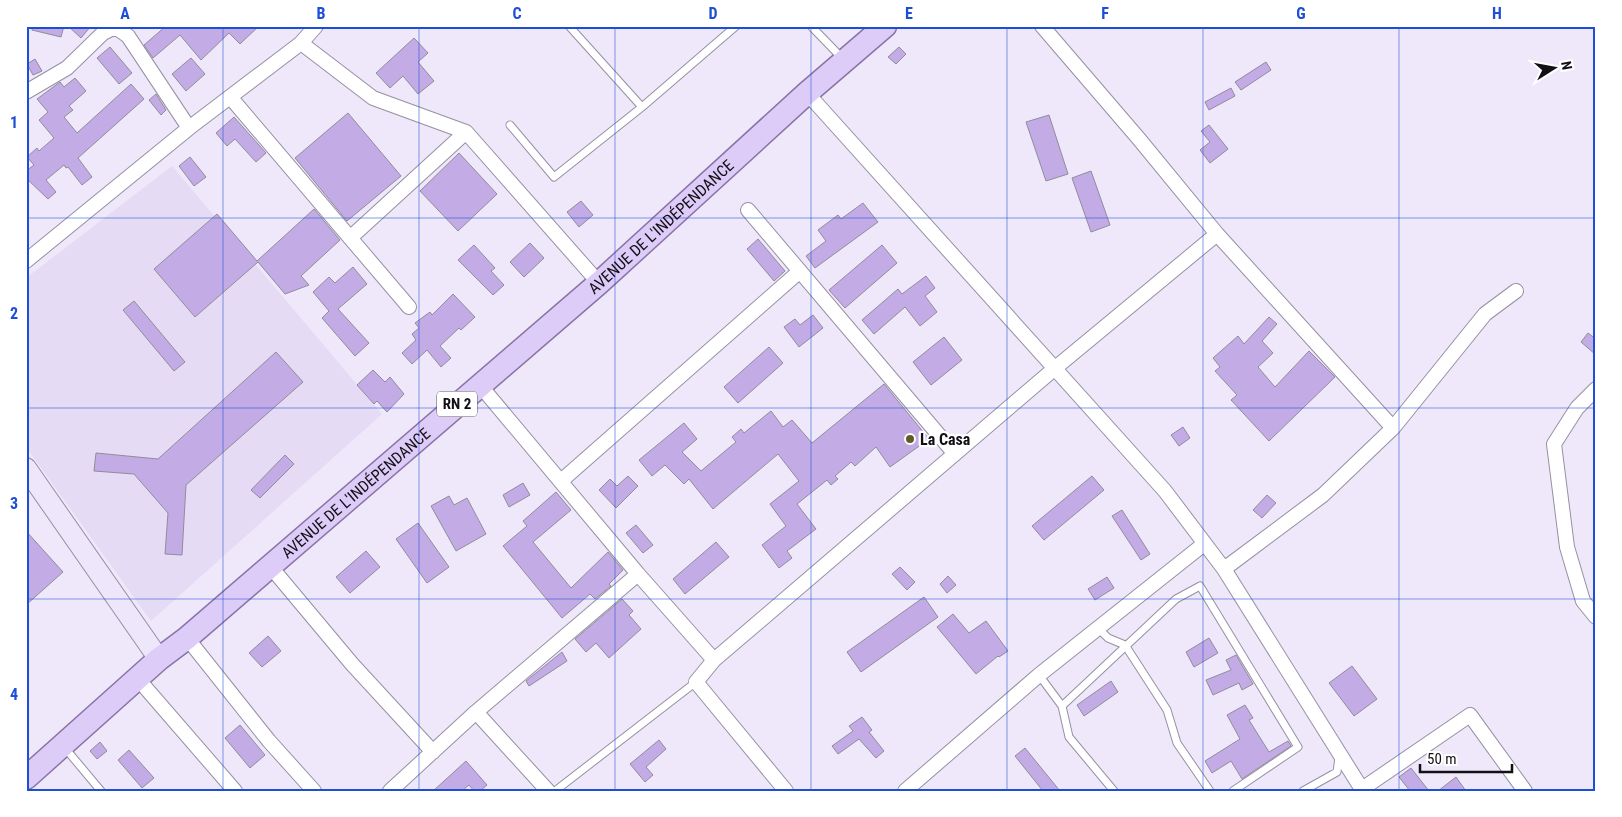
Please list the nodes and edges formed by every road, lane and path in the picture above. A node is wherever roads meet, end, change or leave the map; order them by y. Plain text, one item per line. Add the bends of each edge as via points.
1 (316, 26) edge
2 (570, 26) edge
3 (736, 26) edge
4 (811, 26) edge
5 (885, 26) edge
6 (1042, 26) edge
7 (301, 44) junction
8 (844, 61) junction
9 (26, 92) edge
10 (807, 93) junction
11 (231, 98) junction
12 (642, 107) junction
13 (510, 125) dead end
14 (189, 128) junction
15 (466, 132) junction
16 (748, 210) dead end
17 (1217, 234) junction
18 (350, 238) junction
19 (26, 261) edge
20 (800, 271) junction
21 (599, 282) junction
22 (1516, 291) dead end
23 (409, 307) dead end
24 (1054, 369) junction
25 (479, 384) junction
26 (1596, 389) edge
27 (1393, 428) junction
28 (956, 454) junction
29 (26, 468) edge
30 (561, 481) junction
31 (1204, 544) junction
32 (270, 566) junction
33 (1224, 569) junction
34 (638, 574) junction
35 (1596, 617) edge
36 (1098, 628) junction
37 (187, 638) junction
38 (1125, 646) junction
39 (159, 659) junction
40 (714, 660) junction
41 (1039, 675) junction
42 (138, 679) junction
43 (696, 682) junction
44 (1062, 706) junction
45 (476, 712) junction
46 (63, 746) junction
47 (433, 752) junction
48 (1339, 755) junction
49 (26, 778) edge
50 (1311, 789) edge
51 (1362, 790) edge
52 (101, 791) edge
53 (235, 791) edge
54 (314, 791) edge
55 (390, 791) edge
56 (548, 791) edge
57 (555, 791) edge
58 (786, 791) edge
59 (905, 791) edge
60 (1114, 791) edge
61 (1210, 791) edge
62 (1234, 791) edge
63 (1303, 791) edge
64 (1525, 791) edge

1 - 7 street
2 - 12 lane
3 - 12 lane
4 - 8 lane
5 - 8 main road, AVENUE DE L'INDÉPENDANCE / RN 2
6 - 17 street via 1140,138
7 - 11 street
7 - 15 street via 372,98
8 - 10 main road, AVENUE DE L'INDÉPENDANCE / RN 2
9 - 14 street via 67,68 103,33 118,29 128,36
10 - 21 main road, AVENUE DE L'INDÉPENDANCE / RN 2
10 - 24 street
11 - 14 street
11 - 18 street
12 - 13 lane via 554,176
14 - 19 street
15 - 18 street
15 - 21 street
16 - 20 street
17 - 24 street
17 - 27 street
18 - 23 street
20 - 28 street
20 - 30 street
21 - 25 main road, AVENUE DE L'INDÉPENDANCE / RN 2
22 - 27 street via 1485,314
24 - 28 street
24 - 31 street via 1165,492
25 - 30 street
25 - 32 main road, AVENUE DE L'INDÉPENDANCE / RN 2
26 - 35 street via 1577,408 1554,444 1567,548 1583,601
27 - 33 street via 1323,495
28 - 40 street
29 - 39 street
30 - 34 street
31 - 33 street
31 - 36 street
32 - 37 main road, AVENUE DE L'INDÉPENDANCE / RN 2
32 - 47 street via 352,664
33 - 48 street
34 - 40 street
34 - 45 street
36 - 38 lane via 1108,638
36 - 41 street
37 - 39 main road, AVENUE DE L'INDÉPENDANCE / RN 2
37 - 54 street via 269,741
38 - 44 lane
38 - 61 lane via 1167,710 1177,743
38 - 62 lane via 1176,599 1200,586 1298,747
39 - 42 main road, AVENUE DE L'INDÉPENDANCE / RN 2
40 - 43 street
41 - 44 lane
41 - 59 street
42 - 46 main road, AVENUE DE L'INDÉPENDANCE / RN 2
42 - 53 street
43 - 57 lane
43 - 58 street
44 - 60 lane via 1069,737
45 - 47 street
45 - 56 street
46 - 49 main road, AVENUE DE L'INDÉPENDANCE / RN 2
46 - 52 lane
47 - 55 street
48 - 50 lane via 1337,772
48 - 51 street
50 - 63 lane
51 - 64 street via 1470,716

